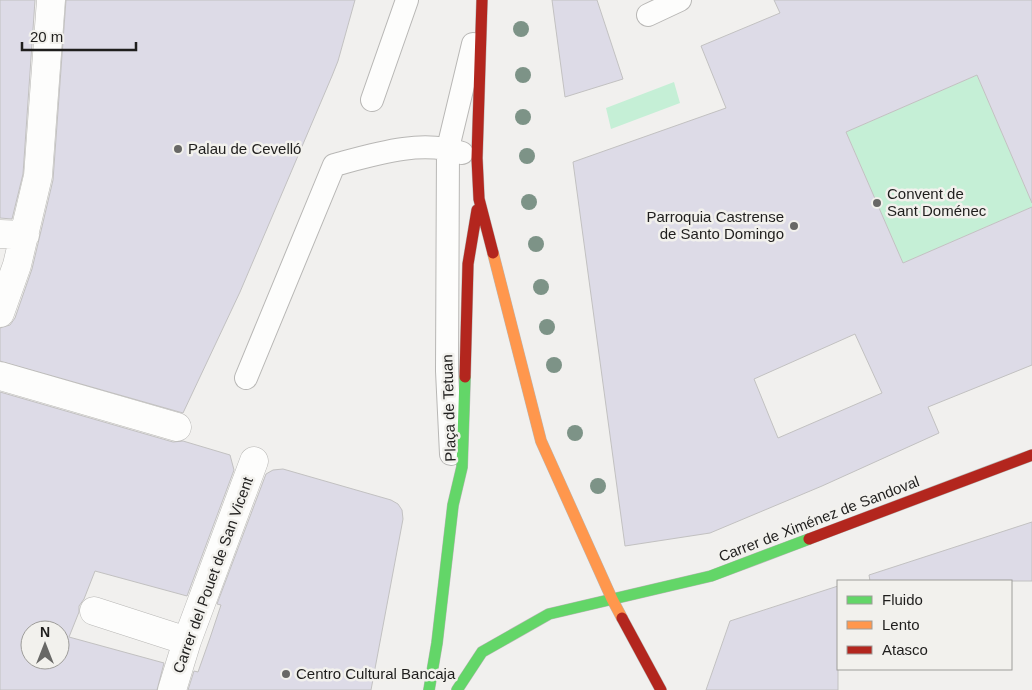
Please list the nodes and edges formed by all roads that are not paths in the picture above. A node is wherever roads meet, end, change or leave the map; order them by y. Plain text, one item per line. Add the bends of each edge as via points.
1 (51, 0) edge
2 (408, 0) edge
3 (680, 0) edge
4 (482, 3) edge
5 (648, 15) dead end
6 (372, 100) dead end
7 (448, 148) junction
8 (477, 158) junction
9 (479, 199) junction
10 (12, 235) edge
11 (0, 313) edge
12 (0, 376) edge
13 (246, 378) dead end
14 (177, 426) dead end
15 (1032, 455) edge
16 (254, 461) dead end
17 (453, 505) junction
18 (612, 599) junction
19 (94, 611) dead end
20 (187, 641) junction
21 (172, 690) edge
22 (429, 690) edge
23 (457, 690) edge
24 (661, 690) edge

1 - 10 street via 38,176
2 - 6 lane
3 - 5 lane
4 - 7 lane, Plaça de Tetuan
4 - 8 street, Plaça de Tetuan
7 - 8 lane
7 - 13 lane via 416,148 375,154 334,165
7 - 17 lane, Plaça de Tetuan via 447,371
8 - 9 street, Plaça de Tetuan
9 - 17 street, Plaça de Tetuan via 468,264 462,467
9 - 18 street, Plaça de Tetuan via 541,441
10 - 11 street via 17,265
12 - 14 street
15 - 18 street, Carrer de Ximénez de Sandoval via 711,576
16 - 20 street, Carrer del Pouet de San Vicent
17 - 22 street
18 - 23 street, Carrer de Ximénez de Sandoval via 549,614 482,652
18 - 24 street, Plaça de Tetuan
19 - 20 street
20 - 21 street, Carrer del Pouet de San Vicent

